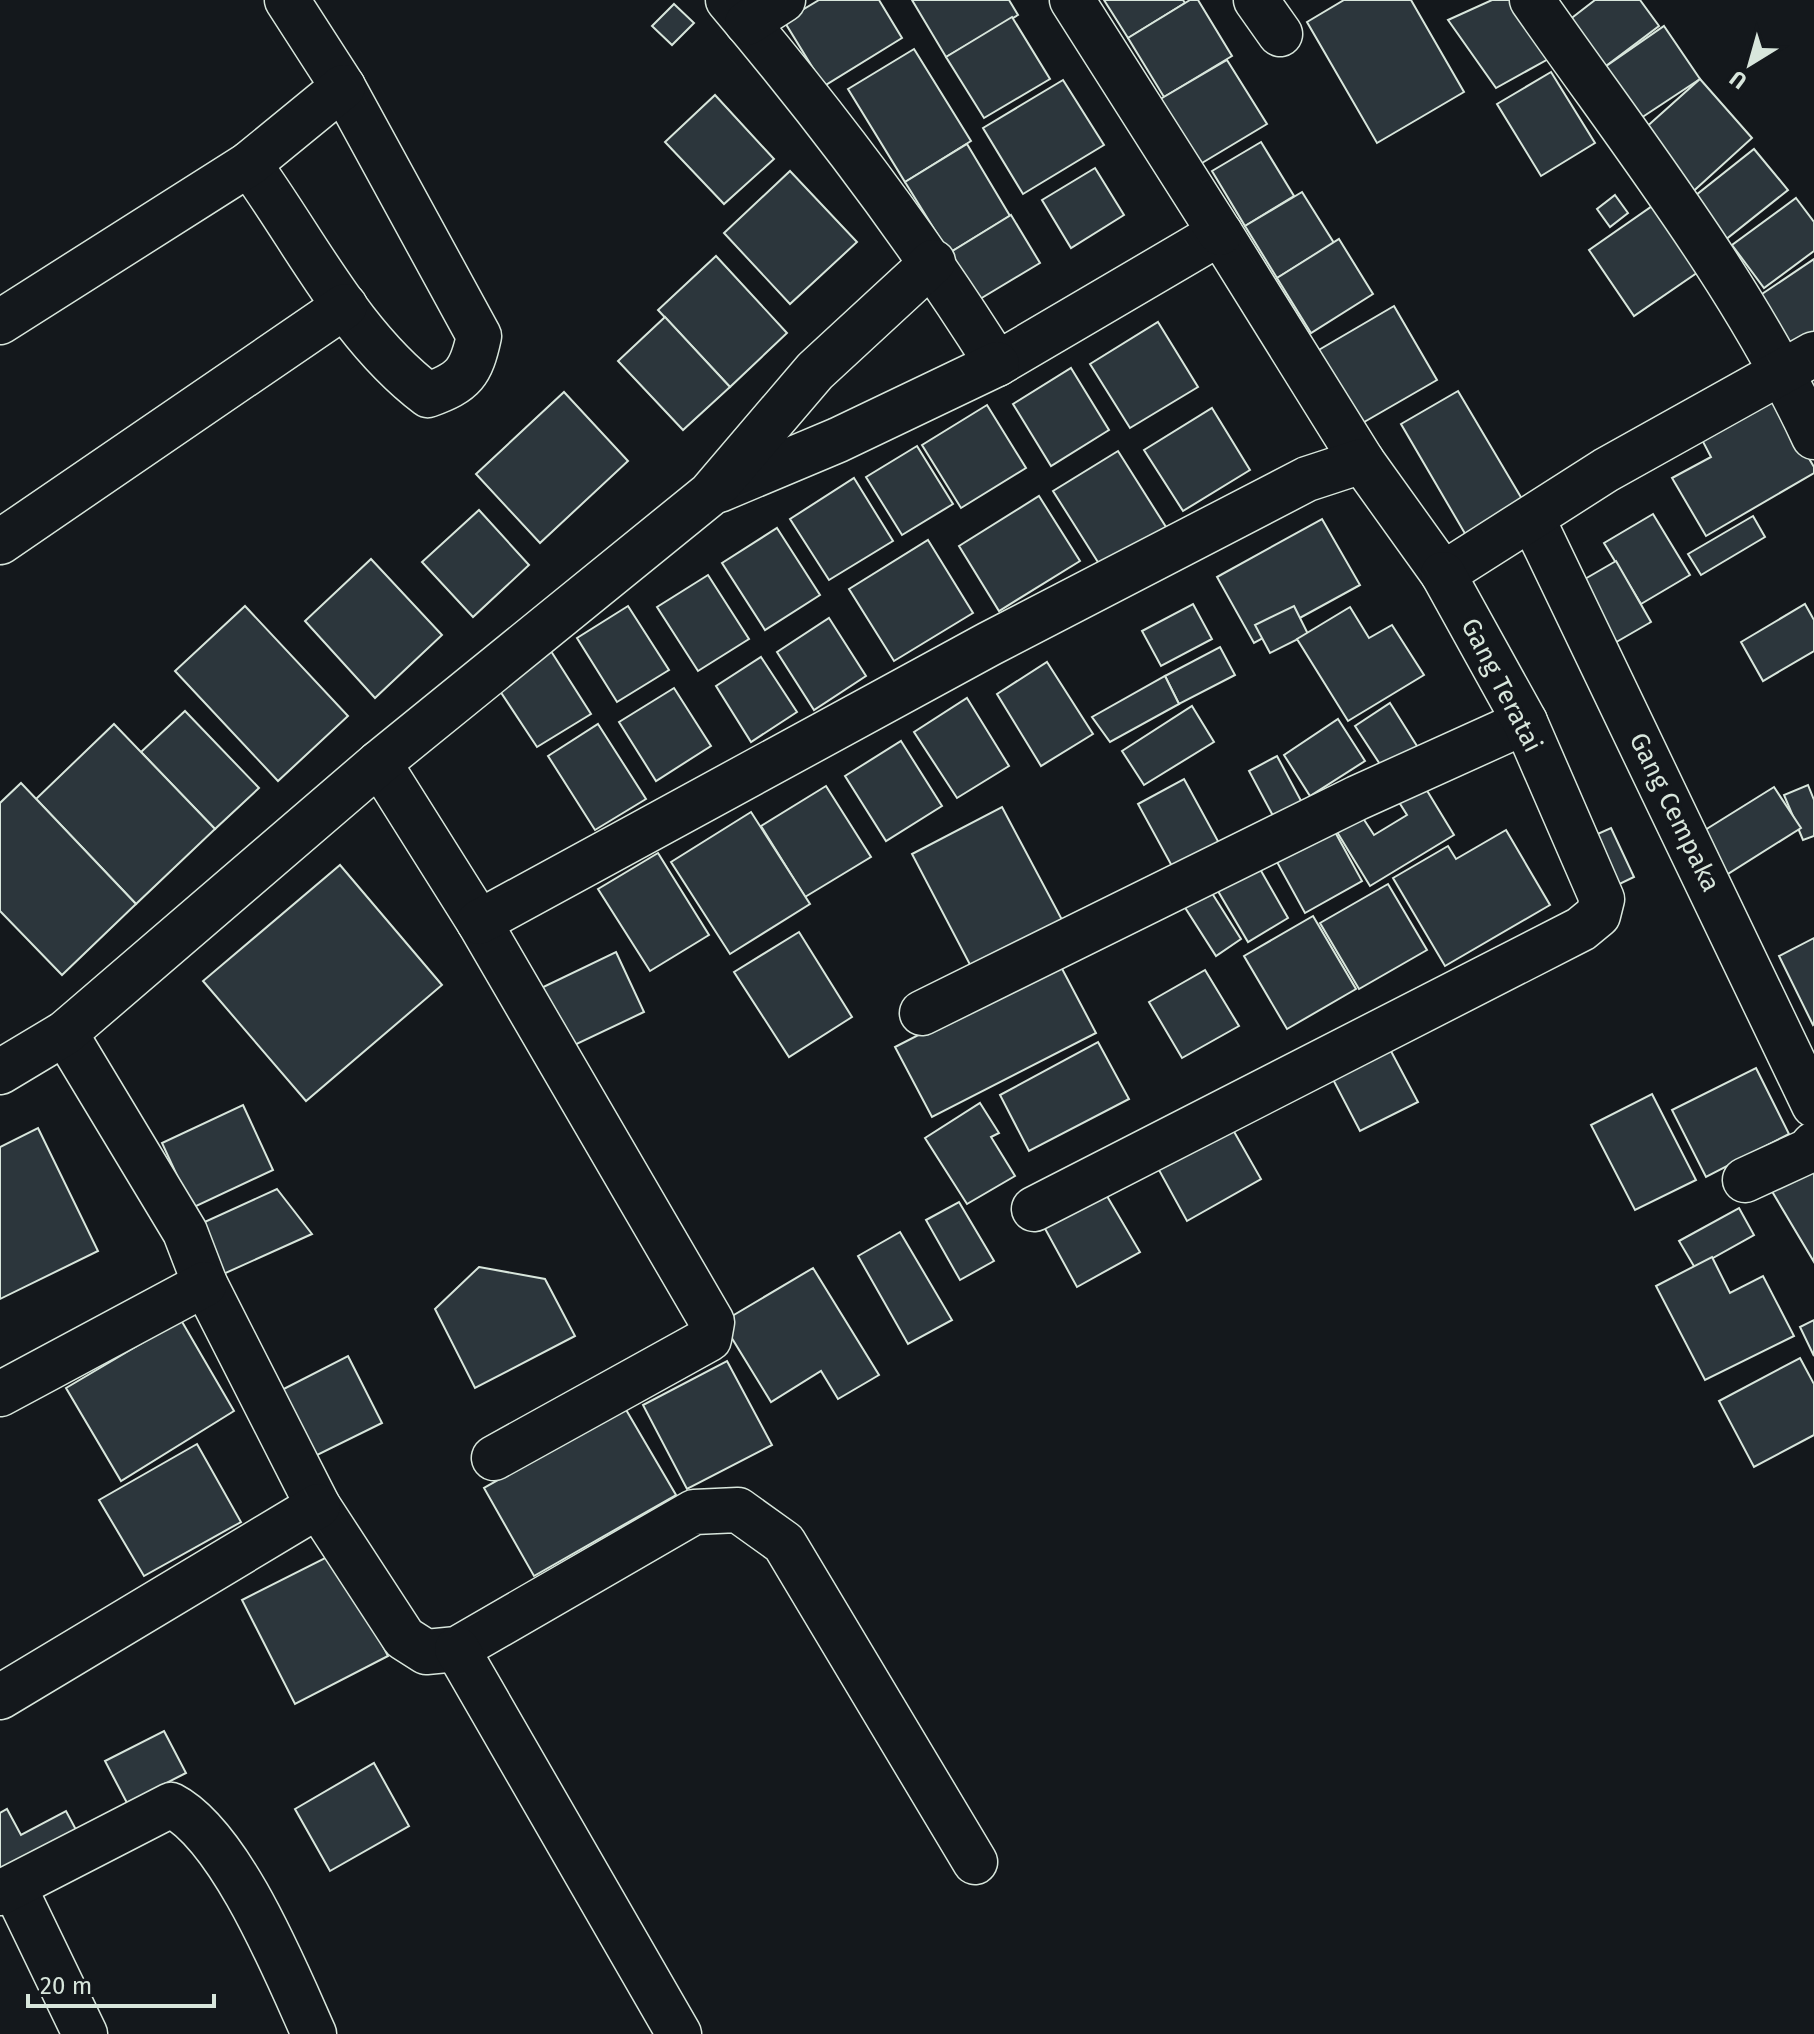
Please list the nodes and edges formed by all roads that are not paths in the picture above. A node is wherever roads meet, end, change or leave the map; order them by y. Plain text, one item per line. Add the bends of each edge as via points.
1 (287, 0) edge
2 (1072, 0) edge
3 (1532, 0) edge
4 (752, 8) edge
5 (343, 87) junction
6 (249, 164) junction
7 (1220, 233) junction
8 (933, 262) junction
9 (345, 306) junction
10 (0, 322) edge
11 (997, 364) junction
12 (1799, 364) edge
13 (1814, 437) edge
14 (1362, 461) junction
15 (710, 494) junction
16 (1533, 520) junction
17 (0, 542) edge
18 (1443, 574) junction
19 (1525, 722) junction
20 (379, 763) junction
21 (479, 922) junction
22 (922, 1013) dead end
23 (65, 1033) junction
24 (0, 1072) edge
25 (1814, 1105) edge
26 (1814, 1144) edge
27 (1745, 1180) dead end
28 (1034, 1209) dead end
29 (205, 1284) junction
30 (0, 1394) edge
31 (494, 1458) dead end
32 (318, 1506) junction
33 (457, 1649) junction
34 (0, 1697) edge
35 (975, 1862) dead end
36 (7, 1890) edge
37 (85, 2034) edge
38 (314, 2034) edge
39 (679, 2034) edge

1 - 5 street
2 - 7 street, Gang Teratai
3 - 12 street via 1735,291
4 - 8 street
5 - 6 street
5 - 9 street via 479,336 473,364 456,385 428,395 407,379
6 - 9 street
6 - 10 street
7 - 11 street
7 - 14 street, Gang Teratai
8 - 11 street
8 - 15 street via 815,371
9 - 17 street
11 - 15 street
12 - 13 street
12 - 16 street via 1606,470
14 - 18 street, Gang Teratai
14 - 21 street via 1307,479 989,644
15 - 20 street
16 - 18 street
16 - 25 street, Gang Cempaka
18 - 19 street, Gang Teratai
19 - 22 street via 1345,804
19 - 28 street, Gang Teratai via 1602,899 1598,915 1581,929
20 - 21 street
20 - 23 street
21 - 31 street via 700,1300 713,1331 709,1339
23 - 24 street
23 - 29 street via 185,1232
26 - 27 street
29 - 30 street
29 - 32 street
32 - 33 street via 404,1638 426,1652
32 - 34 street
33 - 35 street via 694,1512 738,1510 784,1543
33 - 39 street
36 - 37 street
36 - 38 street via 171,1805 202,1828 271,1935

